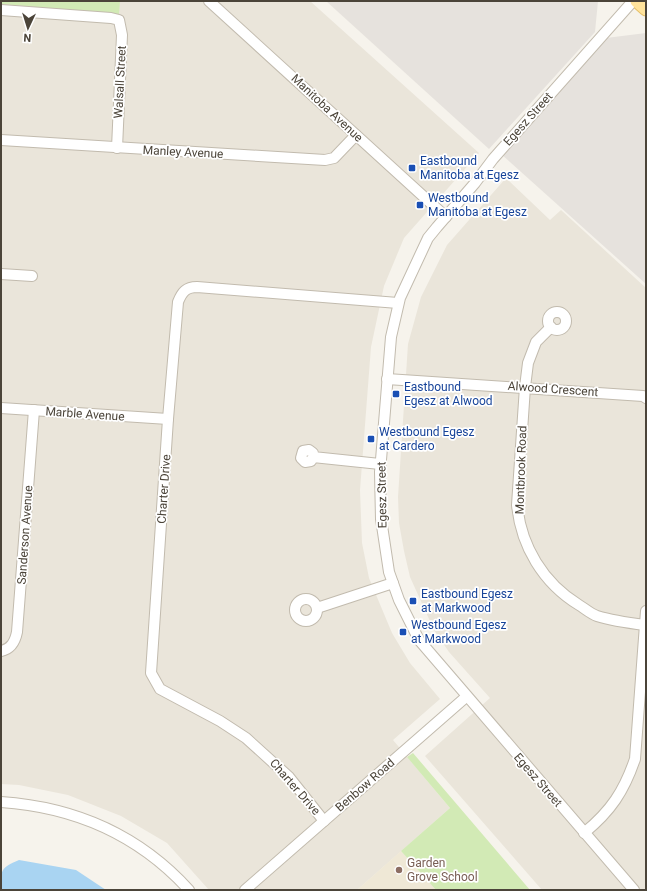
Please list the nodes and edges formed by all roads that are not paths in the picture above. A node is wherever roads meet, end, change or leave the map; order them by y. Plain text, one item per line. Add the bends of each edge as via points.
1 (209, 1) edge
2 (633, 1) edge
3 (637, 1) edge
4 (646, 9) edge
5 (1, 10) edge
6 (356, 135) junction
7 (1, 140) edge
8 (116, 148) junction
9 (446, 217) junction
10 (1, 274) edge
11 (32, 276) dead end
12 (398, 303) junction
13 (551, 327) dead end
14 (387, 379) junction
15 (524, 387) junction
16 (646, 398) edge
17 (1, 408) edge
18 (34, 410) junction
19 (168, 419) junction
20 (313, 457) dead end
21 (380, 464) junction
22 (393, 583) junction
23 (317, 608) dead end
24 (646, 611) edge
25 (645, 625) junction
26 (1, 651) edge
27 (466, 696) junction
28 (1, 802) edge
29 (324, 821) junction
30 (584, 833) junction
31 (189, 890) edge
32 (245, 890) edge
33 (634, 890) edge

1 - 6 street, Manitoba Avenue
2 - 9 street, Egesz Street via 493,159
3 - 4 main road
5 - 8 street, Walsall Street via 119,20 122,35
6 - 8 street, Manley Avenue via 334,158 325,160
6 - 9 street, Manitoba Avenue
7 - 8 street, Manley Avenue
9 - 12 street, Egesz Street via 428,238
10 - 11 street
12 - 14 street, Egesz Street via 391,337
12 - 19 street, Charter Drive via 189,287 182,293 178,302
13 - 15 street, Montbrook Road via 531,351
14 - 15 street, Alwood Crescent
14 - 21 street, Egesz Street
15 - 16 street, Alwood Crescent
15 - 25 street, Montbrook Road via 517,505 519,522 531,556 555,587 590,612 618,621
17 - 18 street, Marble Avenue
18 - 19 street, Marble Avenue
18 - 26 street, Sanderson Avenue via 16,640 11,647
19 - 29 street, Charter Drive via 151,673 153,680 160,689 246,738 289,777
20 - 21 street
21 - 22 street, Egesz Street via 384,548
22 - 23 street
22 - 27 street, Egesz Street via 419,640
24 - 25 street
25 - 30 street via 635,759 618,798
27 - 29 street, Benbow Road
27 - 30 street, Egesz Street
28 - 31 street via 37,805 101,825 150,855 171,871
29 - 32 street, Benbow Road
30 - 33 street, Egesz Street

